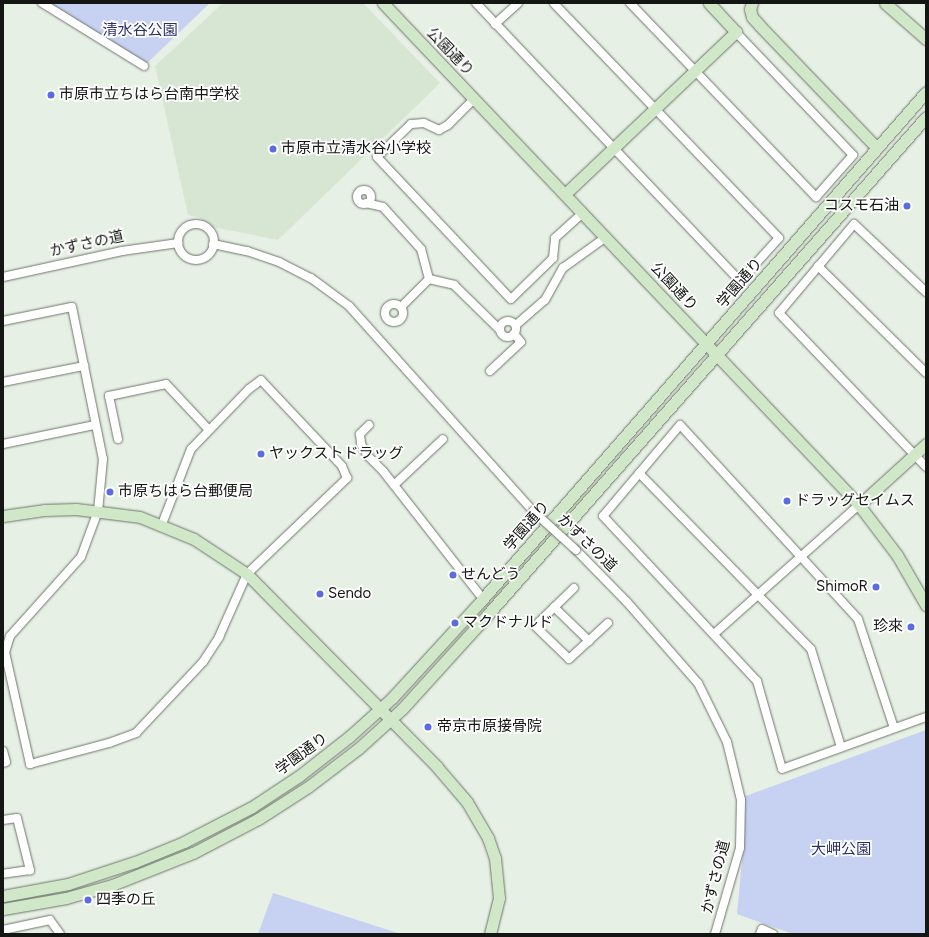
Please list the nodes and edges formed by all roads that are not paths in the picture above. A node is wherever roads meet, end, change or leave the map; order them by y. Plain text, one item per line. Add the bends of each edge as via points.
1 (42, 3) edge
2 (382, 3) edge
3 (476, 3) edge
4 (518, 3) edge
5 (554, 3) edge
6 (630, 3) edge
7 (708, 3) edge
8 (752, 3) edge
9 (885, 3) edge
10 (495, 24) junction
11 (736, 32) junction
12 (926, 39) edge
13 (144, 66) dead end
14 (695, 71) junction
15 (926, 92) edge
16 (474, 99) junction
17 (654, 109) junction
18 (926, 116) edge
19 (615, 147) junction
20 (877, 148) junction
21 (565, 194) junction
22 (366, 203) dead end
23 (583, 214) junction
24 (606, 238) junction
25 (178, 243) junction
26 (214, 244) junction
27 (818, 266) junction
28 (3, 277) edge
29 (429, 279) junction
30 (926, 292) edge
31 (401, 307) dead end
32 (3, 321) edge
33 (516, 325) junction
34 (499, 329) junction
35 (514, 334) junction
36 (706, 344) junction
37 (716, 355) junction
38 (84, 366) junction
39 (490, 371) dead end
40 (926, 373) edge
41 (3, 382) edge
42 (95, 425) junction
43 (369, 425) dead end
44 (209, 430) junction
45 (118, 439) dead end
46 (443, 439) dead end
47 (3, 444) edge
48 (926, 444) edge
49 (914, 455) junction
50 (926, 467) edge
51 (639, 473) junction
52 (394, 485) junction
53 (859, 505) junction
54 (98, 511) junction
55 (3, 516) edge
56 (162, 524) junction
57 (802, 556) junction
58 (247, 574) junction
59 (574, 588) dead end
60 (758, 595) junction
61 (483, 599) junction
62 (926, 605) edge
63 (554, 607) junction
64 (608, 623) dead end
65 (714, 634) junction
66 (589, 642) junction
67 (381, 709) junction
68 (926, 717) edge
69 (391, 719) junction
70 (894, 728) junction
71 (841, 747) junction
72 (3, 750) edge
73 (3, 763) edge
74 (3, 820) edge
75 (3, 874) edge
76 (3, 896) edge
77 (3, 909) edge
78 (3, 930) edge
79 (60, 934) edge
80 (490, 934) edge
81 (715, 934) edge
82 (760, 934) edge
83 (773, 934) edge

1 - 13 street
2 - 16 street, 公園通り
3 - 10 street
4 - 10 street
5 - 17 street
6 - 14 street
7 - 11 street
8 - 20 street via 752,17
9 - 12 street
10 - 19 street
11 - 14 street
11 - 14 street via 853,155 816,197
14 - 17 street
15 - 20 street, 学園通り
16 - 21 street, 公園通り
16 - 23 street via 448,125 439,130 424,123 411,124 377,157 511,299 553,258 554,238
17 - 19 street
17 - 19 street via 778,238 740,281
18 - 37 street, 学園通り
19 - 21 street
20 - 36 street, 学園通り
21 - 23 street, 公園通り
22 - 29 street via 383,207 421,249
23 - 24 street, 公園通り
24 - 33 street via 563,268 546,300
24 - 36 street, 公園通り
25 - 26 street via 184,256 197,260 209,254
25 - 26 street via 182,230 195,224 208,229
25 - 28 street, かずさの道 via 122,251
26 - 81 street, かずさの道, bridge via 247,251 279,262 311,278 349,306 533,511 627,602 698,683 727,742 741,800 740,848
27 - 30 street via 854,224
27 - 40 street
27 - 49 street via 779,313
29 - 31 street
29 - 34 street via 454,285
32 - 38 street via 72,307
33 - 34 street via 511,321 504,321
33 - 35 street
34 - 35 street via 505,336
35 - 39 street via 521,342
36 - 37 street, 公園通り
36 - 61 street, 学園通り
37 - 53 street, 公園通り
37 - 69 street, 学園通り
38 - 41 street
38 - 42 street
42 - 47 street
42 - 54 street via 103,459
43 - 52 street via 360,434 361,444
44 - 45 street via 166,384 108,396
44 - 56 street via 191,449
44 - 58 street via 261,380 342,466 347,478
46 - 52 street
48 - 49 street
49 - 50 street
49 - 53 street
51 - 57 street via 680,425
51 - 60 street
51 - 65 street via 603,516
52 - 61 street
53 - 57 street
53 - 62 street, 公園通り via 897,555
54 - 55 street via 44,510
54 - 56 street via 140,517
54 - 58 street via 81,557 10,636 5,652 30,764 109,744 136,733 203,662 219,637
56 - 58 street via 194,539
57 - 60 street
57 - 70 street via 858,619
58 - 67 street
59 - 63 street
60 - 65 street
60 - 71 street via 811,649
61 - 67 street, 学園通り
63 - 66 street
63 - 66 street via 535,626 569,658
64 - 66 street
65 - 71 street via 756,681 782,769
67 - 69 street
67 - 76 street, 学園通り via 299,776 252,807 191,839 136,862 68,884
68 - 70 street
69 - 77 street, 学園通り via 308,786 246,826 193,853 112,885 66,898
69 - 80 street via 467,802 488,838 496,858 499,898
70 - 71 street
72 - 73 street via 6,762
74 - 75 street via 17,818 30,870
78 - 79 street via 50,920
82 - 83 street via 762,929

